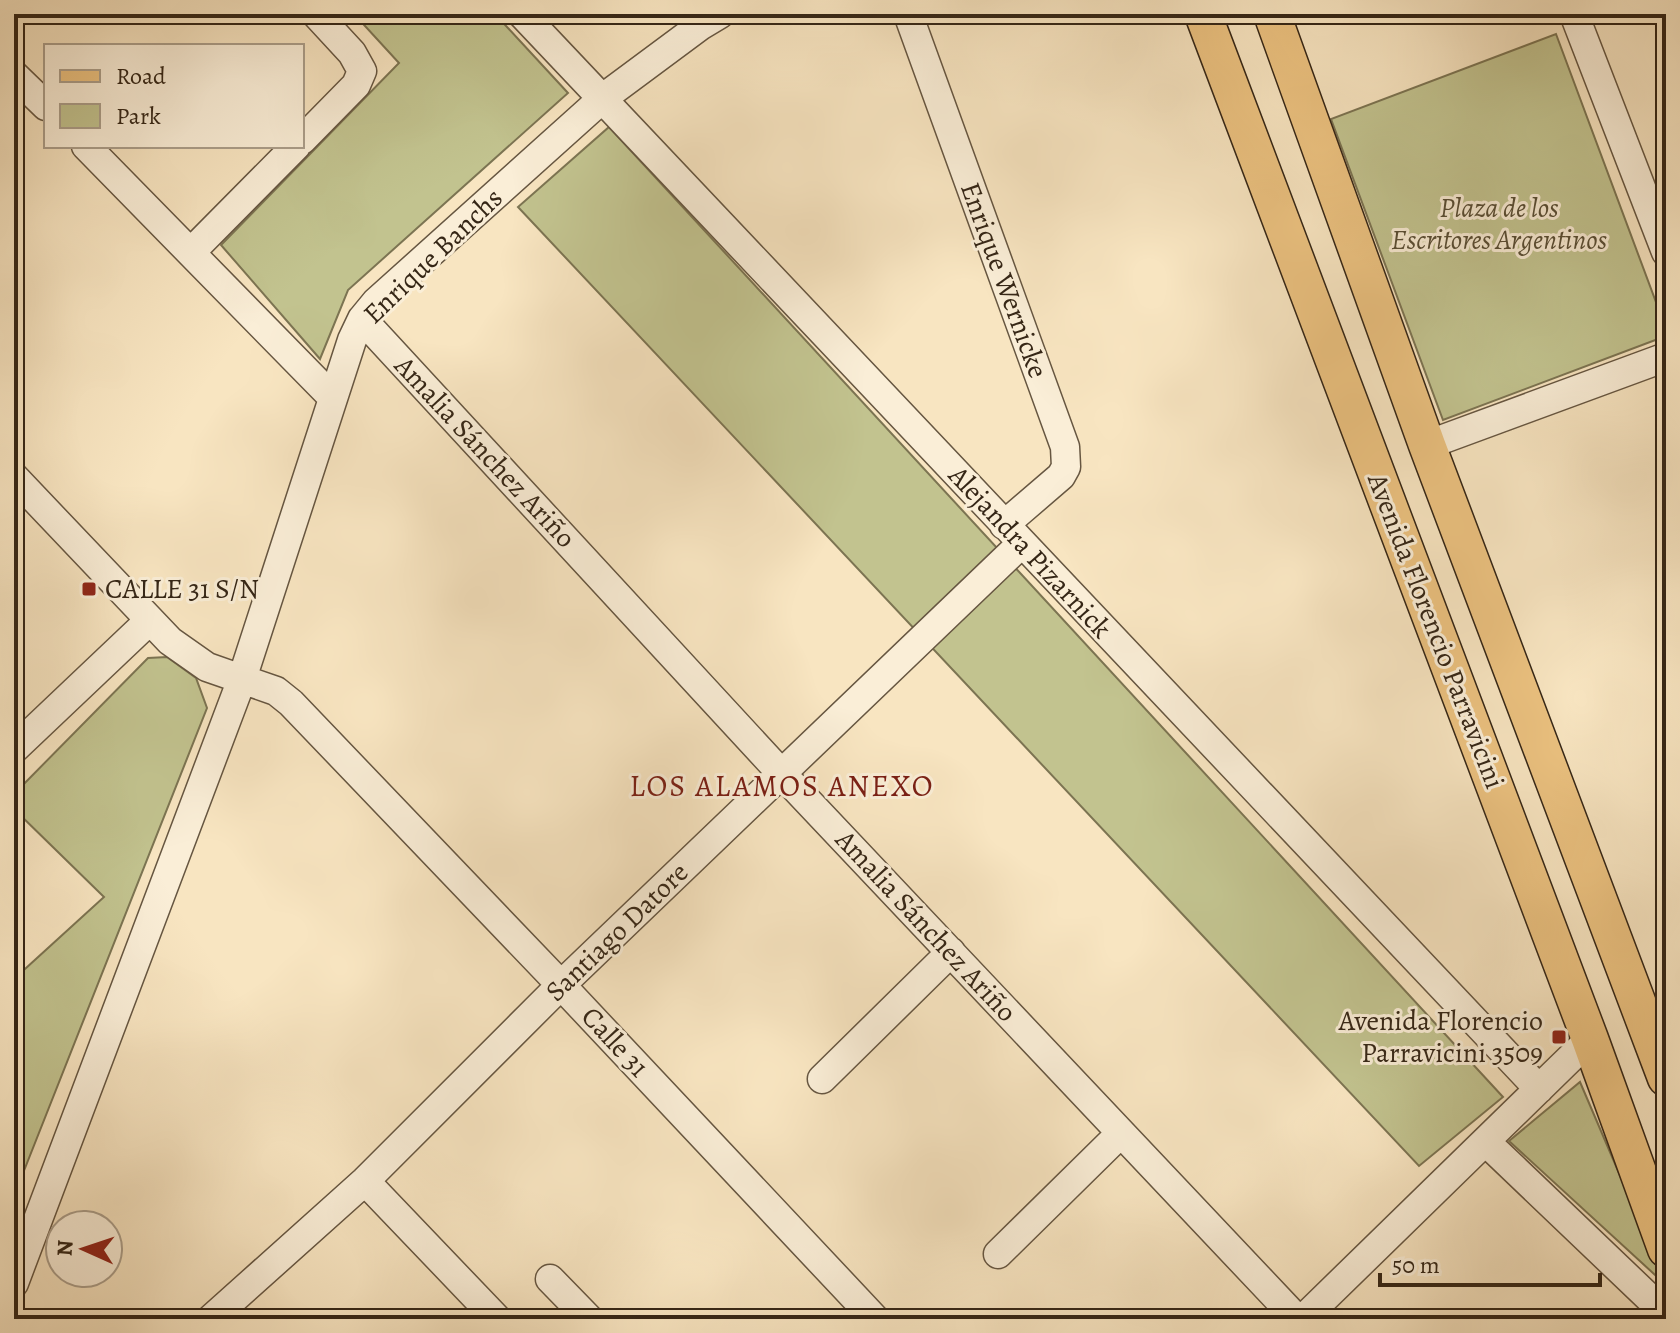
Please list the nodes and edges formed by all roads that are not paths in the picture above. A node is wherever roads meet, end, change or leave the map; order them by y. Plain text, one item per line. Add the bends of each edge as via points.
1 (316, 14) edge
2 (522, 14) edge
3 (720, 14) edge
4 (908, 14) edge
5 (1203, 14) edge
6 (1272, 14) edge
7 (1574, 14) edge
8 (14, 75) edge
9 (603, 98) junction
10 (44, 104) edge
11 (304, 138) edge
12 (88, 148) edge
13 (294, 148) edge
14 (192, 251) junction
15 (1666, 252) edge
16 (362, 319) junction
17 (1666, 357) edge
18 (332, 397) junction
19 (1427, 445) junction
20 (14, 477) edge
21 (1013, 534) junction
22 (150, 620) junction
23 (242, 679) junction
24 (14, 749) edge
25 (782, 774) junction
26 (951, 952) junction
27 (561, 985) junction
28 (1590, 1039) junction
29 (1666, 1078) edge
30 (822, 1079) dead end
31 (1539, 1089) junction
32 (1121, 1133) junction
33 (1486, 1142) junction
34 (365, 1181) junction
35 (1666, 1249) edge
36 (998, 1254) dead end
37 (550, 1279) dead end
38 (14, 1283) edge
39 (1666, 1314) edge
40 (211, 1319) edge
41 (497, 1319) edge
42 (589, 1319) edge
43 (875, 1319) edge
44 (1300, 1319) edge

1 - 11 street via 362,71 356,85
2 - 9 street, Alejandra Pizarnick
3 - 9 street, Enrique Banchs
4 - 21 street, Enrique Wernicke via 1065,447 1061,476
5 - 28 main road, Avenida Florencio Parravicini
6 - 19 main road, Avenida Florencio Parravicini
7 - 15 street
8 - 10 street
9 - 16 street, Enrique Banchs
9 - 21 street, Alejandra Pizarnick
12 - 14 street
13 - 14 street
14 - 18 street
16 - 18 street, Enrique Banchs
16 - 25 street, Amalia Sánchez Ariño
17 - 19 street
18 - 23 street, Enrique Banchs
19 - 29 main road, Avenida Florencio Parravicini
20 - 22 street, Calle 31
21 - 25 street, Santiago Datore
21 - 31 street, Alejandra Pizarnick
22 - 23 street, Calle 31 via 188,656
22 - 24 street
23 - 27 street, Calle 31 via 276,691 291,703
23 - 38 street, Enrique Banchs
25 - 26 street, Amalia Sánchez Ariño
25 - 27 street, Santiago Datore
26 - 30 street
26 - 32 street, Amalia Sánchez Ariño
27 - 34 street, Santiago Datore
27 - 43 street, Calle 31
28 - 31 street
28 - 35 main road, Avenida Florencio Parravicini
31 - 33 street
32 - 36 street
32 - 44 street, Amalia Sánchez Ariño
33 - 39 street
33 - 44 street
34 - 40 street, Santiago Datore
34 - 41 street
37 - 42 street

